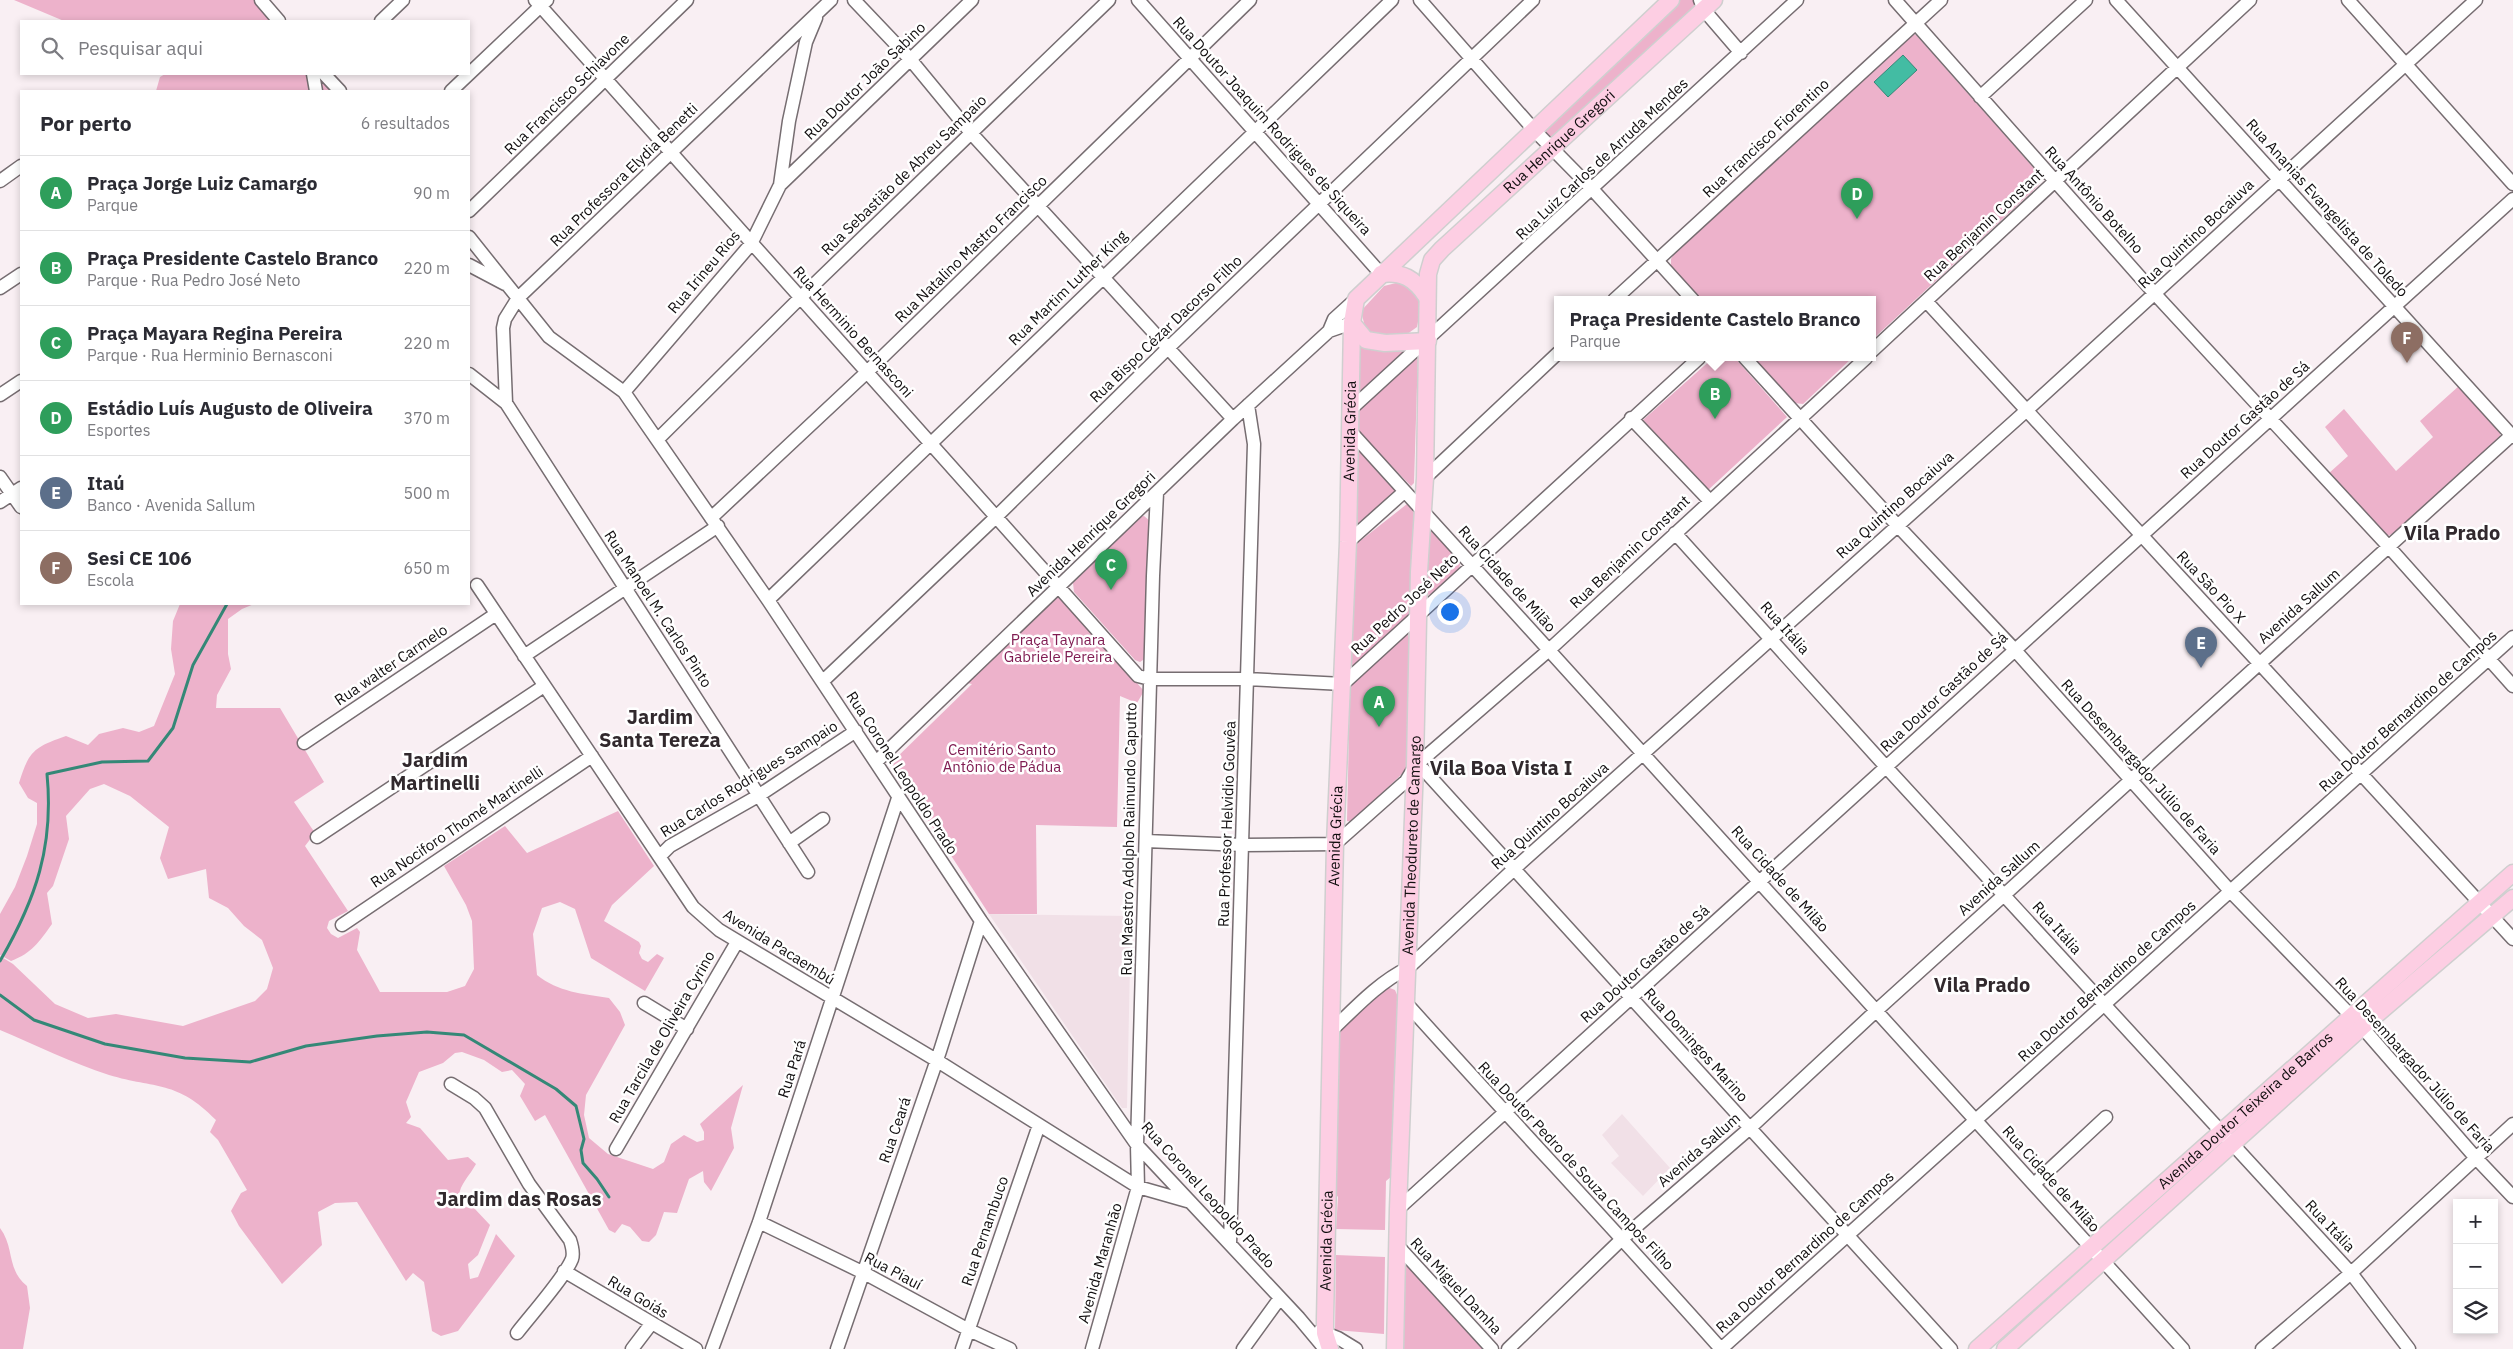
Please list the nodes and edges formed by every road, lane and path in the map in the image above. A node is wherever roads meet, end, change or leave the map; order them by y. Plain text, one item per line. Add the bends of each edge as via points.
1 (403, 0) edge
2 (687, 0) edge
3 (831, 0) edge
4 (854, 0) edge
5 (972, 0) edge
6 (1109, 0) edge
7 (1138, 0) edge
8 (1250, 0) edge
9 (1392, 0) edge
10 (1420, 0) edge
11 (1533, 0) edge
12 (1671, 0) edge
13 (1797, 0) edge
14 (1894, 0) edge
15 (1940, 0) edge
16 (2086, 0) edge
17 (2116, 0) edge
18 (2250, 0) edge
19 (2348, 0) edge
20 (2476, 0) edge
21 (262, 1) edge
22 (541, 2) edge
23 (1706, 3) edge
24 (818, 13) junction
25 (278, 20) edge
26 (381, 20) edge
27 (1915, 23) junction
28 (1741, 53) junction
29 (1472, 58) junction
30 (1190, 59) junction
31 (910, 60) junction
32 (2406, 64) junction
33 (2178, 67) junction
34 (470, 72) edge
35 (322, 75) edge
36 (323, 75) edge
37 (467, 75) edge
38 (605, 79) junction
39 (316, 90) edge
40 (339, 90) edge
41 (452, 90) edge
42 (1980, 97) junction
43 (1255, 131) junction
44 (1534, 131) junction
45 (971, 133) junction
46 (1553, 148) junction
47 (670, 153) junction
48 (20, 167) edge
49 (2279, 179) junction
50 (2055, 180) junction
51 (0, 181) edge
52 (2513, 184) edge
53 (780, 185) junction
54 (1593, 190) junction
55 (2513, 199) edge
56 (1320, 204) junction
57 (1039, 205) junction
58 (470, 210) edge
59 (470, 238) edge
60 (751, 244) junction
61 (1657, 260) junction
62 (470, 266) edge
63 (1381, 274) junction
64 (20, 275) edge
65 (1103, 278) junction
66 (508, 285) junction
67 (0, 288) edge
68 (2155, 294) junction
69 (1426, 296) junction
70 (1618, 296) edge
71 (1689, 296) edge
72 (518, 298) junction
73 (801, 298) junction
74 (1356, 299) junction
75 (1926, 301) junction
76 (2395, 307) junction
77 (1352, 323) junction
78 (1329, 331) junction
79 (1428, 341) junction
80 (1876, 347) edge
81 (1168, 348) junction
82 (1554, 358) edge
83 (1696, 361) edge
84 (1748, 361) edge
85 (1863, 361) edge
86 (867, 372) junction
87 (470, 375) edge
88 (20, 382) edge
89 (624, 392) junction
90 (0, 395) edge
91 (506, 403) junction
92 (1248, 405) junction
93 (1351, 409) junction
94 (2027, 410) junction
95 (1632, 418) junction
96 (1233, 419) junction
97 (1801, 419) junction
98 (2270, 420) junction
99 (1351, 432) junction
100 (2512, 436) edge
101 (658, 439) junction
102 (931, 443) junction
103 (0, 477) edge
104 (1425, 478) junction
105 (17, 491) edge
106 (1404, 492) junction
107 (1158, 493) junction
108 (1709, 500) junction
109 (0, 502) edge
110 (1421, 509) junction
111 (996, 517) junction
112 (714, 522) junction
113 (1897, 525) junction
114 (1675, 533) junction
115 (2142, 535) junction
116 (1348, 542) junction
117 (2389, 547) junction
118 (1472, 564) junction
119 (477, 585) dead end
120 (1059, 586) junction
121 (626, 589) junction
122 (768, 600) junction
123 (496, 614) junction
124 (1418, 615) junction
125 (1772, 637) junction
126 (2513, 637) edge
127 (2014, 649) junction
128 (1549, 650) junction
129 (524, 656) junction
130 (2489, 659) junction
131 (2260, 663) junction
132 (1150, 679) junction
133 (1247, 679) junction
134 (822, 681) junction
135 (1343, 684) junction
136 (544, 686) junction
137 (2513, 686) edge
138 (856, 731) junction
139 (304, 743) dead end
140 (1644, 754) junction
141 (592, 756) junction
142 (876, 762) junction
143 (1415, 766) junction
144 (1887, 768) junction
145 (2361, 775) junction
146 (2132, 781) junction
147 (758, 796) junction
148 (898, 798) junction
149 (823, 819) dead end
150 (317, 838) dead end
151 (1146, 841) junction
152 (789, 843) junction
153 (1335, 844) junction
154 (1243, 845) junction
155 (660, 856) junction
156 (1514, 869) junction
157 (808, 872) dead end
158 (2513, 873) edge
159 (1760, 882) junction
160 (2231, 892) junction
161 (2006, 894) junction
162 (2513, 898) edge
163 (2480, 904) junction
164 (2493, 916) junction
165 (981, 921) junction
166 (342, 926) dead end
167 (2513, 939) edge
168 (737, 942) junction
169 (1408, 968) junction
170 (1632, 998) junction
171 (832, 999) junction
172 (644, 1003) dead end
173 (1407, 1004) junction
174 (2105, 1006) junction
175 (1877, 1010) junction
176 (2357, 1022) junction
177 (687, 1029) junction
178 (1332, 1030) junction
179 (936, 1060) junction
180 (451, 1084) dead end
181 (1504, 1113) junction
182 (2106, 1117) dead end
183 (1975, 1120) junction
184 (1039, 1124) junction
185 (2513, 1124) edge
186 (1750, 1128) junction
187 (2222, 1132) junction
188 (1137, 1145) junction
189 (2234, 1145) junction
190 (616, 1149) dead end
191 (2475, 1157) junction
192 (2034, 1184) junction
193 (1138, 1187) junction
194 (2513, 1197) edge
195 (1187, 1201) junction
196 (1398, 1209) junction
197 (759, 1222) junction
198 (1847, 1235) junction
199 (1623, 1238) junction
200 (1230, 1244) junction
201 (1396, 1245) junction
202 (2092, 1248) junction
203 (2103, 1261) junction
204 (564, 1271) junction
205 (2351, 1272) junction
206 (864, 1273) junction
207 (1280, 1298) junction
208 (651, 1324) junction
209 (969, 1330) junction
210 (1308, 1330) junction
211 (1325, 1332) junction
212 (517, 1333) dead end
213 (632, 1349) edge
214 (696, 1349) edge
215 (712, 1349) edge
216 (837, 1349) edge
217 (962, 1349) edge
218 (1010, 1349) edge
219 (1092, 1349) edge
220 (1243, 1349) edge
221 (1325, 1349) edge
222 (1330, 1349) edge
223 (1356, 1349) edge
224 (1394, 1349) edge
225 (1492, 1349) edge
226 (1508, 1349) edge
227 (1721, 1349) edge
228 (1951, 1349) edge
229 (1977, 1349) edge
230 (2005, 1349) edge
231 (2183, 1349) edge
232 (2262, 1349) edge
233 (2409, 1349) edge

1 - 26 street
2 - 38 street, Rua Francisco Schiavone
3 - 24 street, Rua Professora Elydia Benetti
4 - 31 street
5 - 31 street, Rua Doutor João Sabino
6 - 45 street, Rua Sebastião de Abreu Sampaio
7 - 30 street, Rua Doutor Joaquim Rodrigues de Siqueira
8 - 30 street, Rua Natalino Mastro Francisco
9 - 43 street, Rua Martim Luther King
10 - 29 street
11 - 29 street, Rua Bispo Cézar Dacorso Filho
12 - 44 main road, Rua Henrique Gregori
13 - 28 street, Rua Luiz Carlos de Arruda Mendes
14 - 27 street, Rua Antônio Botelho
15 - 27 street, Rua Francisco Fiorentino
16 - 42 street
17 - 33 street, Rua Ananias Evangelista de Toledo
18 - 33 street, Rua Benjamin Constant
19 - 32 street
20 - 32 street, Rua Quintino Bocaiuva
21 - 25 street
22 - 34 street
22 - 38 street, Rua Herminio Bernasconi
23 - 28 street
23 - 46 main road, Rua Henrique Gregori
24 - 47 street, Rua Professora Elydia Benetti
24 - 53 street, Rua Irineu Rios via 806,42 789,121
27 - 42 street, Rua Antônio Botelho
27 - 61 street, Rua Francisco Fiorentino
28 - 54 street, Rua Luiz Carlos de Arruda Mendes
29 - 44 street
29 - 56 street, Rua Bispo Cézar Dacorso Filho
30 - 43 street, Rua Doutor Joaquim Rodrigues de Siqueira
30 - 57 street, Rua Natalino Mastro Francisco
31 - 45 street
31 - 53 street, Rua Doutor João Sabino
32 - 49 street, Rua Quintino Bocaiuva
32 - 52 street
33 - 49 street, Rua Ananias Evangelista de Toledo
33 - 50 street, Rua Benjamin Constant
35 - 39 street
36 - 40 street
37 - 41 street
38 - 47 street, Rua Herminio Bernasconi
38 - 58 street, Rua Francisco Schiavone
42 - 50 street, Rua Antônio Botelho
43 - 56 street, Rua Doutor Joaquim Rodrigues de Siqueira
43 - 65 street, Rua Martim Luther King
44 - 46 street
44 - 63 main road, Rua Henrique Gregori
45 - 57 street
45 - 73 street, Rua Sebastião de Abreu Sampaio
46 - 54 street
46 - 69 main road, Rua Henrique Gregori via 1432,260
47 - 60 street, Rua Herminio Bernasconi
47 - 72 street, Rua Professora Elydia Benetti
48 - 51 street
49 - 68 street, Rua Quintino Bocaiuva
49 - 76 street, Rua Ananias Evangelista de Toledo
50 - 68 street, Rua Antônio Botelho
50 - 75 street, Rua Benjamin Constant
53 - 60 street, Rua Irineu Rios
54 - 61 street
54 - 79 street, Rua Luiz Carlos de Arruda Mendes
55 - 76 street, Rua Doutor Gastão de Sá
56 - 63 street, Rua Doutor Joaquim Rodrigues de Siqueira
56 - 81 street, Rua Bispo Cézar Dacorso Filho
57 - 65 street
57 - 86 street, Rua Natalino Mastro Francisco
59 - 66 street, Rua Coronel Leopoldo Prado
60 - 73 street, Rua Herminio Bernasconi
60 - 89 street, Rua Irineu Rios
61 - 70 street, Rua Francisco Fiorentino
61 - 71 street
62 - 66 street
63 - 69 main road via 1405,275
63 - 74 main road
64 - 67 street
65 - 81 street
65 - 102 street, Rua Martim Luther King
66 - 72 street, Rua Coronel Leopoldo Prado
68 - 94 street, Rua Quintino Bocaiuva
68 - 98 street, Rua Antônio Botelho
69 - 79 main road
72 - 89 street, Rua Coronel Leopoldo Prado via 549,337
72 - 91 street, Rua Professora Elydia Benetti via 503,328
73 - 86 street, Rua Herminio Bernasconi
73 - 101 street, Rua Sebastião de Abreu Sampaio
74 - 77 main road
74 - 78 street via 1334,319
75 - 80 street, Rua Benjamin Constant
75 - 94 street, Rua São Pio X
76 - 98 street, Rua Doutor Gastão de Sá
76 - 100 street, Rua Ananias Evangelista de Toledo
77 - 78 street
77 - 79 main road via 1366,340 1385,343
77 - 93 main road, Avenida Grécia
78 - 92 street, Avenida Henrique Gregori
79 - 93 street, Rua Luiz Carlos de Arruda Mendes
79 - 104 main road, Avenida Theodureto de Camargo
81 - 96 street
81 - 111 street, Rua Bispo Cézar Dacorso Filho
82 - 104 street
83 - 95 street, Rua Pedro José Neto
84 - 97 street, Rua Desembargador Júlio de Faria
85 - 97 street, Rua Benjamin Constant
86 - 102 street, Rua Herminio Bernasconi
86 - 112 street, Rua Natalino Mastro Francisco
87 - 91 street, Rua Manoel M. Carlos Pinto
88 - 90 street
89 - 101 street, Rua Coronel Leopoldo Prado
91 - 121 street, Rua Manoel M. Carlos Pinto
92 - 96 street, Avenida Henrique Gregori
92 - 133 street, Rua Professor Helvidio Gouvêa via 1254,444
93 - 99 main road, Avenida Grécia
94 - 113 street, Rua Quintino Bocaiuva
94 - 115 street, Rua São Pio X
95 - 108 street
95 - 118 street, Rua Pedro José Neto
96 - 107 street, Avenida Henrique Gregori
97 - 108 street, Rua Benjamin Constant
97 - 113 street, Rua Desembargador Júlio de Faria
98 - 115 street, Rua Doutor Gastão de Sá
98 - 117 street, Rua Antônio Botelho
99 - 106 street, Rua Cidade de Milão
99 - 116 main road, Avenida Grécia
100 - 117 street, Avenida Sallum
101 - 112 street, Rua Coronel Leopoldo Prado
102 - 111 street, Rua Herminio Bernasconi
102 - 122 street, Rua Martim Luther King
103 - 105 street
104 - 110 main road, Avenida Theodureto de Camargo
105 - 109 street
106 - 110 street, Rua Cidade de Milão
106 - 116 street
107 - 120 street, Avenida Henrique Gregori
107 - 132 street, Rua Maestro Adolpho Raimundo Caputto
108 - 114 street, Rua Benjamin Constant
110 - 118 street, Rua Cidade de Milão
110 - 124 main road, Avenida Theodureto de Camargo
111 - 120 street, Rua Herminio Bernasconi
111 - 134 street, Rua Bispo Cézar Dacorso Filho
112 - 121 street, Rua Natalino Mastro Francisco
112 - 122 street, Rua Coronel Leopoldo Prado
113 - 125 street, Rua Quintino Bocaiuva
113 - 127 street, Rua Desembargador Júlio de Faria
114 - 125 street, Rua Itália
114 - 128 street, Rua Benjamin Constant
115 - 127 street, Rua Doutor Gastão de Sá
115 - 131 street, Rua São Pio X
116 - 135 main road, Avenida Grécia
117 - 130 street, Rua Antônio Botelho
117 - 131 street, Avenida Sallum
118 - 124 street, Rua Pedro José Neto
118 - 128 street, Rua Cidade de Milão
119 - 123 street, Avenida Pacaembú
120 - 132 street, Rua Herminio Bernasconi via 1138,676
120 - 142 street, Avenida Henrique Gregori
121 - 129 street, Rua Natalino Mastro Francisco
121 - 147 street, Rua Manoel M. Carlos Pinto
122 - 134 street, Rua Coronel Leopoldo Prado
123 - 129 street, Avenida Pacaembú
123 - 139 street, Rua walter Carmelo
124 - 135 street, Rua Pedro José Neto
124 - 143 main road, Avenida Theodureto de Camargo
125 - 140 street, Rua Quintino Bocaiuva
125 - 144 street, Rua Itália
126 - 130 street, Rua Doutor Bernardino de Campos
127 - 144 street, Rua Doutor Gastão de Sá
127 - 146 street, Rua Desembargador Júlio de Faria
128 - 140 street, Rua Cidade de Milão
128 - 143 street, Rua Benjamin Constant
129 - 136 street, Avenida Pacaembú
130 - 137 street, Rua Antônio Botelho
130 - 145 street, Rua Doutor Bernardino de Campos
131 - 145 street, Rua São Pio X
131 - 146 street, Avenida Sallum
132 - 133 street
132 - 151 street, Rua Maestro Adolpho Raimundo Caputto
133 - 135 street
133 - 154 street, Rua Professor Helvidio Gouvêa
134 - 138 street, Rua Coronel Leopoldo Prado
135 - 153 main road, Avenida Grécia
136 - 141 street, Avenida Pacaembú
136 - 150 street
138 - 142 street, Rua Coronel Leopoldo Prado
138 - 147 street, Rua Carlos Rodrigues Sampaio
140 - 156 street, Rua Quintino Bocaiuva
140 - 159 street, Rua Cidade de Milão
141 - 155 street, Avenida Pacaembú
141 - 166 street, Rua Nociforo Thomé Martinelli
142 - 148 street, Rua Coronel Leopoldo Prado
143 - 153 street, Rua Benjamin Constant via 1406,781
143 - 156 street, Rua Domingos Marino via 1424,770
143 - 169 main road, Avenida Theodureto de Camargo
144 - 159 street, Rua Doutor Gastão de Sá
144 - 161 street, Rua Itália
145 - 160 street, Rua Doutor Bernardino de Campos
145 - 163 street, Rua São Pio X
146 - 160 street, Rua Desembargador Júlio de Faria
146 - 161 street, Avenida Sallum
147 - 152 street, Rua Manoel M. Carlos Pinto
147 - 155 street, Rua Carlos Rodrigues Sampaio via 670,846
148 - 165 street, Rua Coronel Leopoldo Prado
148 - 171 street, Rua Pará
149 - 152 street
151 - 154 street
151 - 188 street, Rua Maestro Adolpho Raimundo Caputto
152 - 157 street, Rua Manoel M. Carlos Pinto
153 - 154 street
153 - 178 main road, Avenida Grécia
154 - 200 street, Rua Professor Helvidio Gouvêa
155 - 168 street, Avenida Pacaembú via 693,907
156 - 169 street, Rua Quintino Bocaiuva
156 - 170 street, Rua Domingos Marino
158 - 163 main road, Avenida Doutor Teixeira de Barros
159 - 170 street, Rua Doutor Gastão de Sá
159 - 175 street, Rua Cidade de Milão
160 - 174 street, Rua Doutor Bernardino de Campos
160 - 176 street, Rua Desembargador Júlio de Faria
161 - 174 street, Rua Itália
161 - 175 street, Avenida Sallum
162 - 164 main road, Avenida Doutor Teixeira de Barros
163 - 164 street, Rua São Pio X
163 - 176 main road, Avenida Doutor Teixeira de Barros
164 - 167 street, Rua São Pio X
164 - 176 main road, Avenida Doutor Teixeira de Barros
165 - 179 street, Rua Ceará
165 - 188 street, Rua Coronel Leopoldo Prado
168 - 171 street, Avenida Pacaembú
168 - 177 street, Rua Tarcila de Oliveira Cyrino
169 - 173 main road, Avenida Theodureto de Camargo
169 - 178 street, Rua Quintino Bocaiuva via 1368,996
170 - 181 street, Rua Doutor Gastão de Sá
170 - 186 street, Rua Domingos Marino
171 - 179 street, Avenida Pacaembú
171 - 197 street, Rua Pará
172 - 177 street
173 - 181 street, Rua Doutor Pedro de Souza Campos Filho
173 - 196 main road, Avenida Theodureto de Camargo
174 - 183 street, Rua Doutor Bernardino de Campos
174 - 187 street, Rua Itália
175 - 183 street, Rua Cidade de Milão
175 - 186 street, Avenida Sallum
176 - 187 main road, Avenida Doutor Teixeira de Barros
176 - 189 main road, Avenida Doutor Teixeira de Barros
176 - 191 street, Rua Desembargador Júlio de Faria
177 - 190 street, Rua Tarcila de Oliveira Cyrino
178 - 211 main road, Avenida Grécia
179 - 184 street, Avenida Pacaembú
179 - 206 street, Rua Ceará
180 - 204 street via 485,1108 530,1184 570,1240 572,1259
181 - 196 street, Rua Doutor Gastão de Sá
181 - 199 street, Rua Doutor Pedro de Souza Campos Filho
182 - 192 street
183 - 192 street, Rua Cidade de Milão
183 - 198 street, Rua Doutor Bernardino de Campos
184 - 193 street, Avenida Pacaembú
184 - 209 street, Rua Pernambuco
185 - 191 street
186 - 198 street, Rua Domingos Marino
186 - 199 street, Avenida Sallum
187 - 189 street, Rua Itália
187 - 202 main road, Avenida Doutor Teixeira de Barros
188 - 193 street, Rua Maestro Adolpho Raimundo Caputto
188 - 195 street, Rua Coronel Leopoldo Prado
189 - 203 main road, Avenida Doutor Teixeira de Barros
189 - 205 street, Rua Itália
191 - 194 street, Rua Desembargador Júlio de Faria
191 - 205 street
192 - 202 street, Rua Cidade de Milão
193 - 195 street, Avenida Pacaembú
193 - 219 street, Avenida Maranhão
195 - 200 street, Rua Coronel Leopoldo Prado
196 - 201 main road, Avenida Theodureto de Camargo
197 - 206 street, Rua Piauí
197 - 215 street, Rua Pará
198 - 227 street, Rua Doutor Bernardino de Campos
198 - 228 street, Rua Domingos Marino
199 - 226 street, Avenida Sallum
199 - 227 street, Rua Doutor Pedro de Souza Campos Filho
200 - 207 street, Rua Coronel Leopoldo Prado
201 - 224 main road, Avenida Theodureto de Camargo
201 - 225 street, Rua Miguel Damha
202 - 203 street, Rua Cidade de Milão
202 - 229 main road, Avenida Doutor Teixeira de Barros
203 - 230 main road, Avenida Doutor Teixeira de Barros
203 - 231 street, Rua Cidade de Milão
204 - 208 street, Rua Goiás
204 - 212 street
205 - 232 street
205 - 233 street, Rua Itália
206 - 209 street, Rua Piauí
206 - 216 street, Rua Ceará
207 - 210 street, Rua Coronel Leopoldo Prado
207 - 220 street
208 - 213 street
208 - 214 street, Rua Goiás
209 - 217 street, Rua Pernambuco
209 - 218 street, Rua Piauí
210 - 211 street
210 - 221 street, Rua Coronel Leopoldo Prado
211 - 222 main road, Avenida Grécia
211 - 223 street

